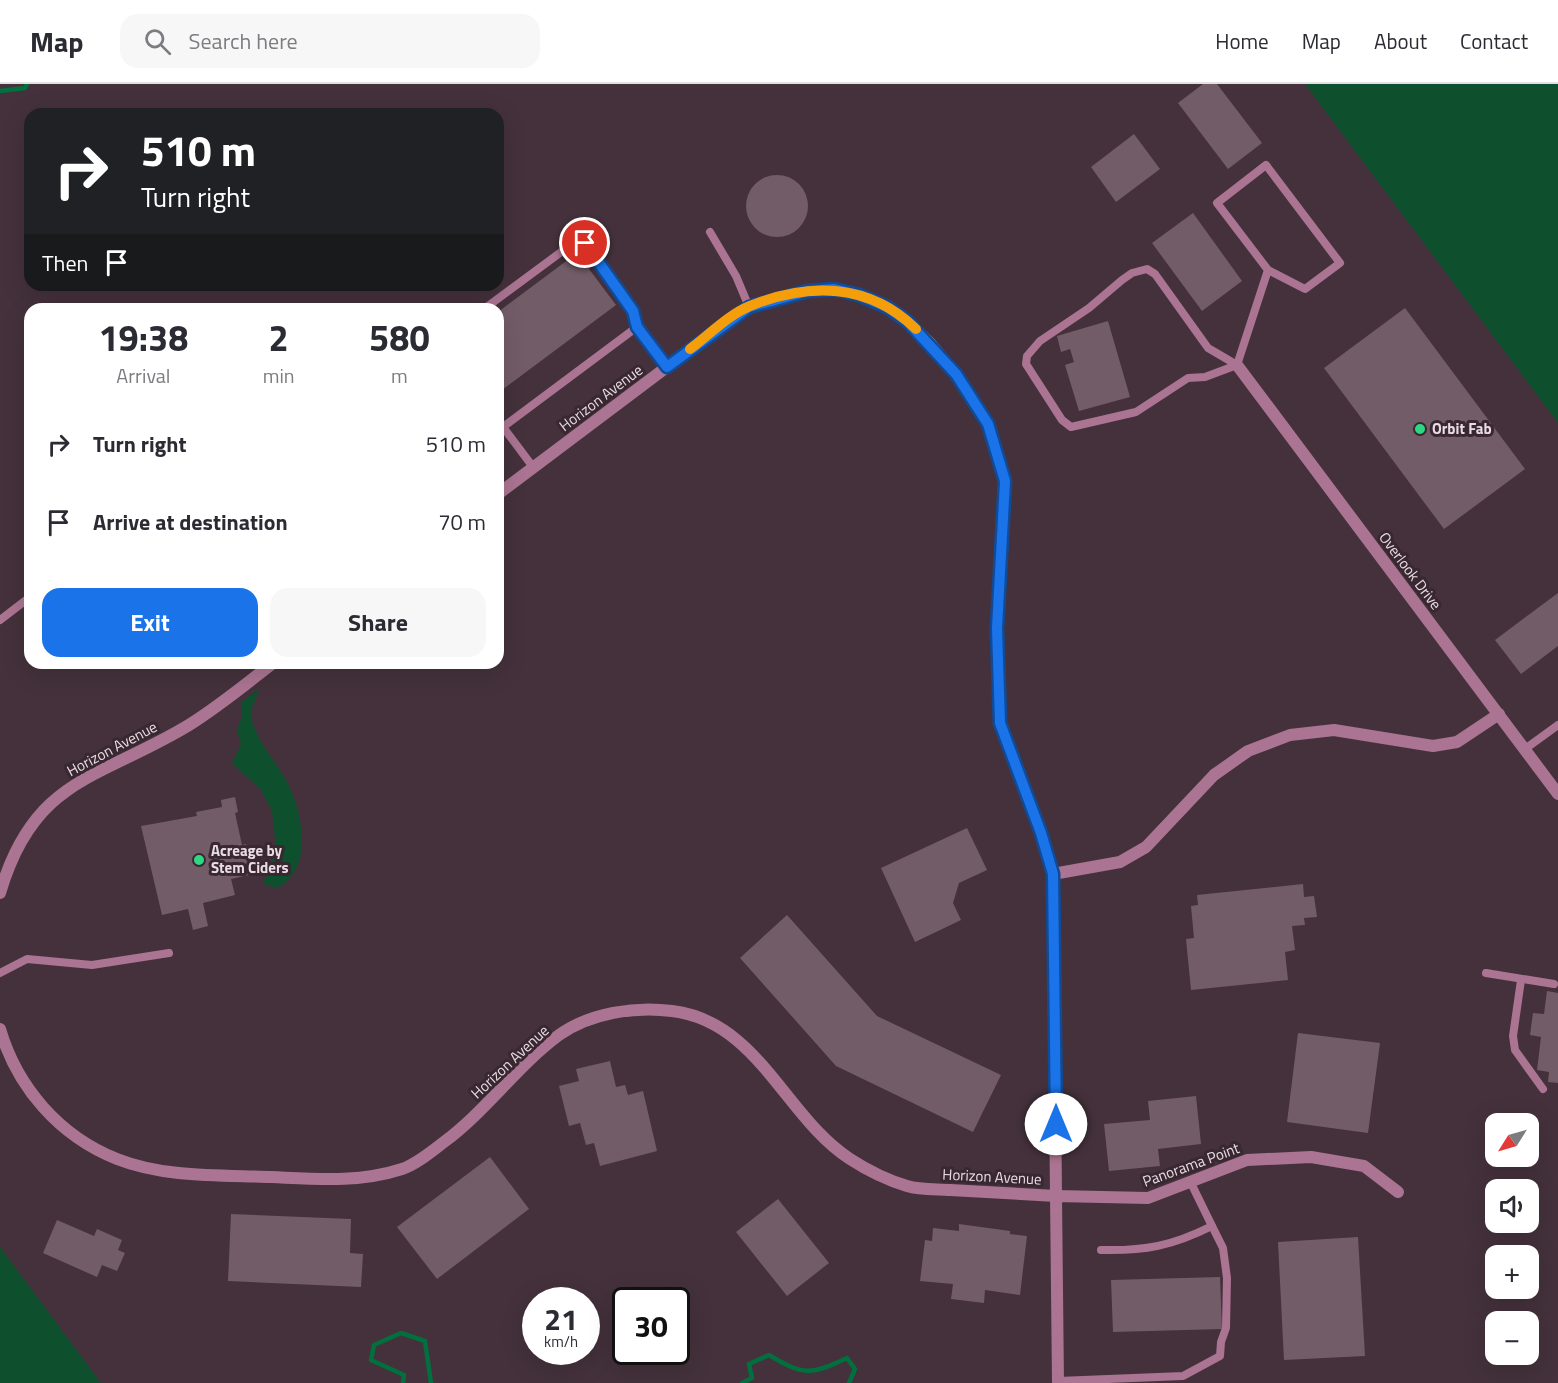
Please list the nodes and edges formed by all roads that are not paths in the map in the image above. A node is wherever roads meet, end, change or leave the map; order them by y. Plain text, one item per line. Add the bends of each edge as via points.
1 (710, 231) dead end
2 (1268, 270) junction
3 (492, 303) edge
4 (749, 307) junction
5 (637, 327) junction
6 (1237, 365) junction
7 (667, 367) junction
8 (504, 422) edge
9 (504, 430) edge
10 (533, 467) junction
11 (504, 489) edge
12 (24, 602) edge
13 (0, 620) edge
14 (265, 669) edge
15 (1499, 714) junction
16 (1558, 725) edge
17 (1525, 749) junction
18 (1558, 794) edge
19 (1053, 874) junction
20 (0, 893) edge
21 (169, 953) dead end
22 (1486, 973) dead end
23 (0, 974) edge
24 (1521, 980) junction
25 (1554, 984) dead end
26 (0, 1029) edge
27 (1543, 1089) dead end
28 (1191, 1181) junction
29 (1398, 1192) dead end
30 (1056, 1196) junction
31 (1212, 1226) junction
32 (1101, 1250) dead end
33 (1058, 1382) edge

1 - 4 lane
2 - 2 lane via 1217,202 1266,165 1340,264 1305,289
2 - 6 lane
3 - 5 lane via 576,241 585,243 633,311
4 - 7 street, Horizon Avenue
4 - 19 street, Horizon Avenue via 808,291 834,289 887,307 930,343 956,374 988,424 1005,481 997,628 1000,723
5 - 7 lane
5 - 8 lane
6 - 6 lane via 1188,378 1136,411 1071,427 1062,420 1026,364 1027,356 1040,341 1127,276 1147,269 1155,274 1208,348
6 - 15 street, Overlook Drive
7 - 10 street, Horizon Avenue
9 - 10 lane
10 - 11 street, Horizon Avenue
12 - 13 lane
14 - 20 street, Horizon Avenue via 189,725 64,791 38,815 23,838
15 - 17 street, Overlook Drive
15 - 19 street via 1457,742 1432,746 1334,730 1290,735 1248,751 1214,775 1146,847 1120,862
16 - 17 lane
17 - 18 street, Overlook Drive
19 - 30 street, Horizon Avenue
21 - 23 lane via 92,965 27,959
22 - 24 lane
24 - 25 lane
24 - 27 lane via 1513,1036 1515,1050
26 - 30 street, Horizon Avenue via 8,1055 35,1100 60,1125 117,1159 193,1174 352,1180 404,1168 433,1150 455,1134 559,1035 601,1016 646,1008 677,1011 710,1021 747,1047 821,1137 875,1173 909,1187
28 - 29 street, Panorama Point via 1247,1160 1311,1157 1364,1166
28 - 30 street, Panorama Point via 1148,1198
28 - 31 lane
30 - 33 street, Horizon Avenue
31 - 32 lane via 1171,1244 1137,1251
31 - 33 lane via 1223,1248 1227,1278 1226,1328 1220,1356 1183,1376

